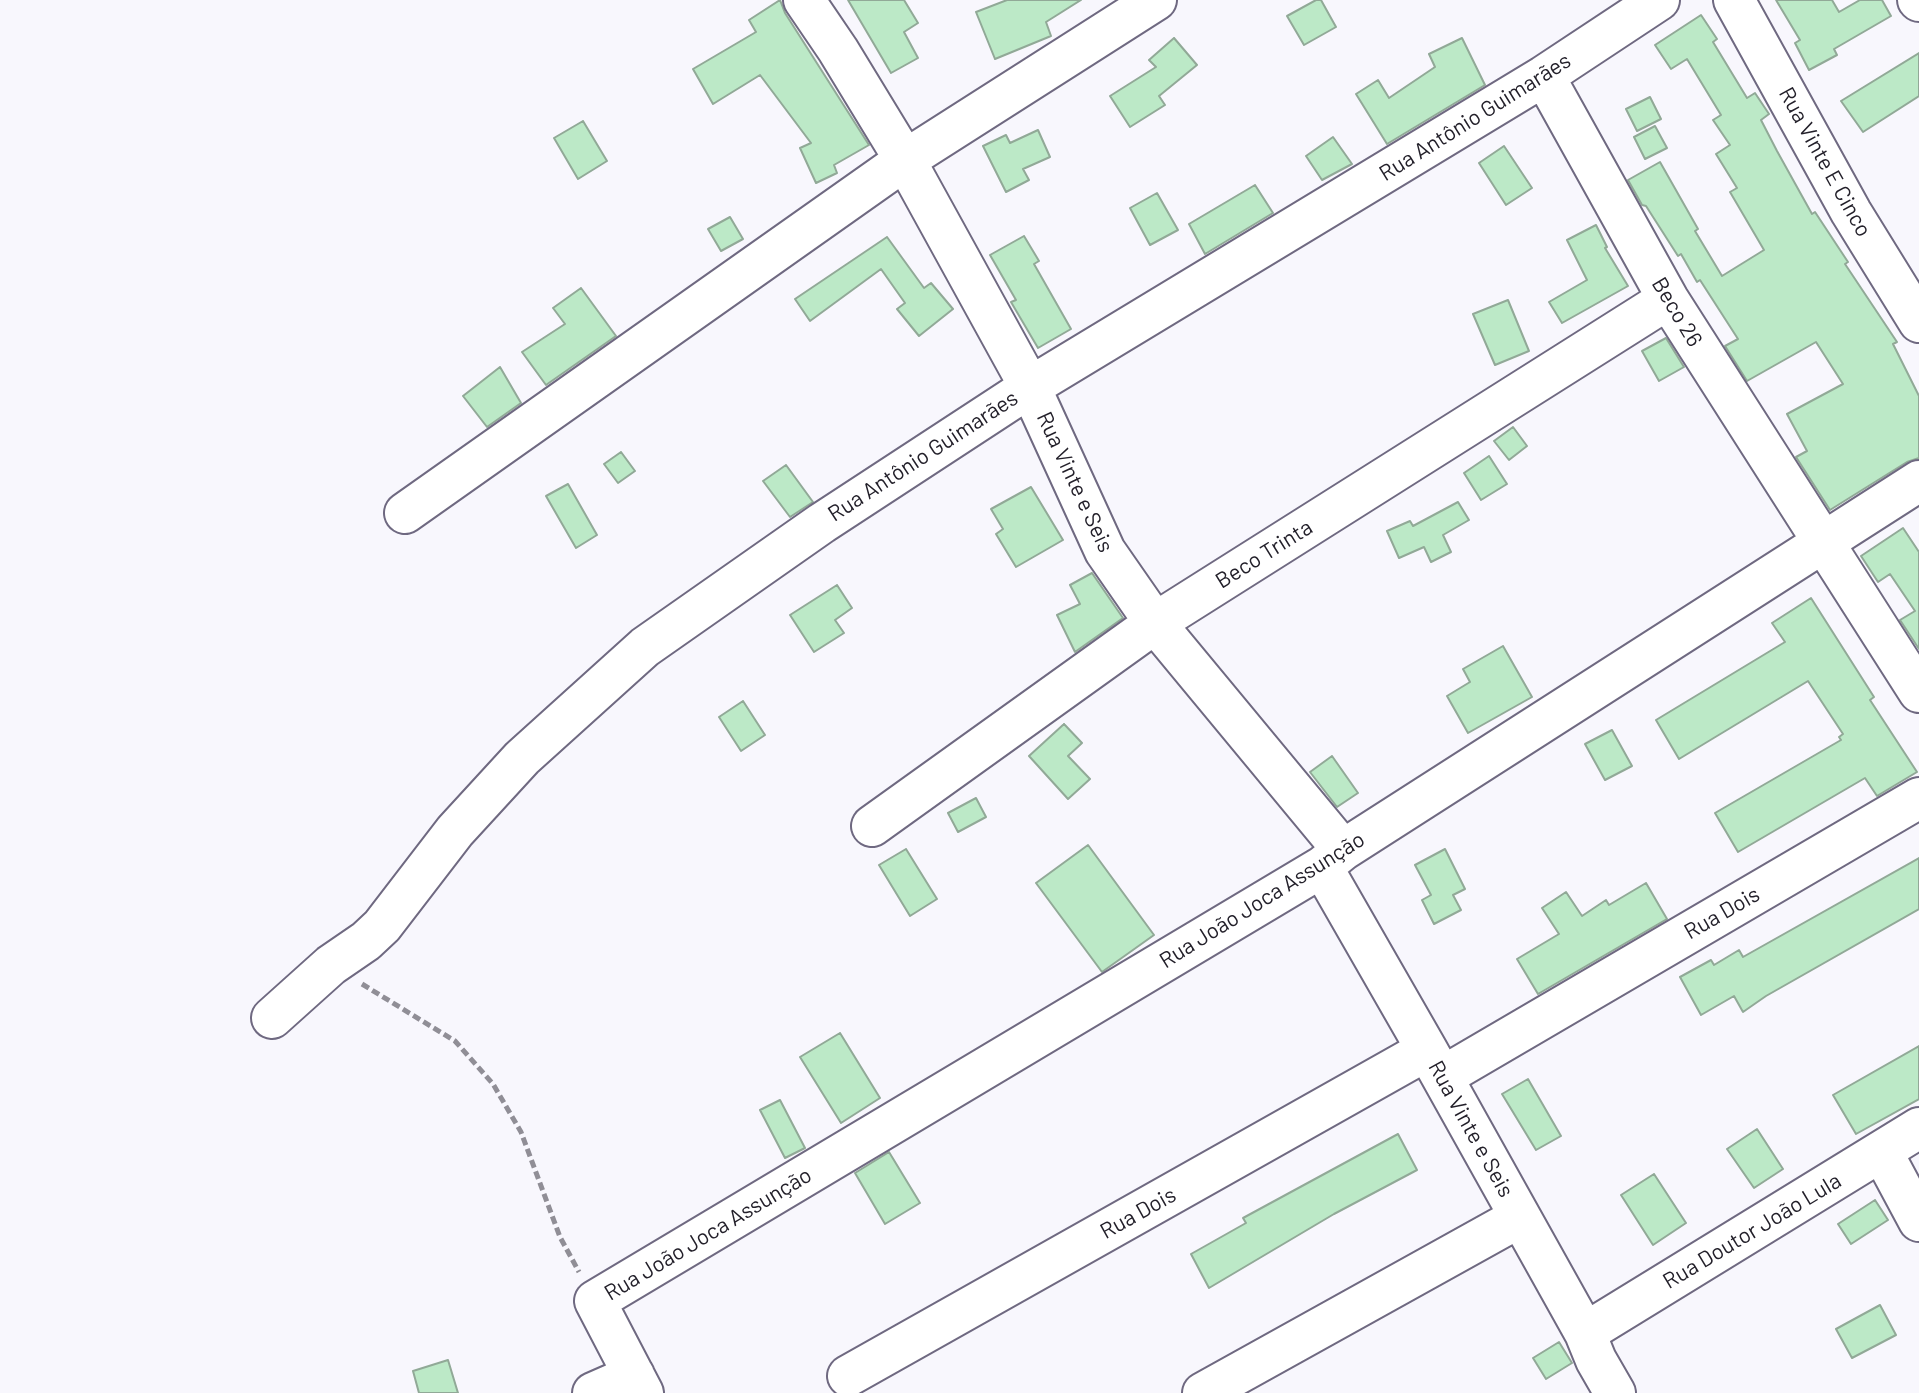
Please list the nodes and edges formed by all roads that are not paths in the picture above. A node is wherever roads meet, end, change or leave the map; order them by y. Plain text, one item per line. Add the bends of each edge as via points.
1 (804, 0) edge
2 (1156, 0) edge
3 (1659, 0) edge
4 (1734, 0) edge
5 (1544, 76) junction
6 (905, 160) junction
7 (1668, 299) junction
8 (1919, 322) edge
9 (1030, 387) junction
10 (1919, 481) edge
11 (405, 513) dead end
12 (1821, 542) junction
13 (1155, 623) junction
14 (1919, 692) edge
15 (1919, 798) edge
16 (872, 826) dead end
17 (1332, 858) junction
18 (272, 1018) dead end
19 (1434, 1063) junction
20 (1919, 1128) edge
21 (1882, 1152) junction
22 (1520, 1217) junction
23 (1919, 1221) edge
24 (1595, 1370) edge
25 (848, 1376) dead end
26 (639, 1384) edge
27 (593, 1393) edge
28 (1203, 1393) edge

1 - 6 street, Rua Vinte e Seis
2 - 6 street
3 - 5 street, Rua Antônio Guimarães
4 - 8 street, Rua Vinte E Cinco via 1851,212
5 - 7 street, Beco 26
5 - 9 street, Rua Antônio Guimarães
6 - 9 street, Rua Vinte e Seis
6 - 11 street
7 - 12 street, Beco 26
7 - 13 street, Beco Trinta
9 - 13 street, Rua Vinte e Seis via 1105,551
9 - 18 street, Rua Antônio Guimarães via 645,647 522,758 455,831 382,926
10 - 12 street, Rua João Joca Assunção
12 - 14 street, Beco 26
12 - 17 street, Rua João Joca Assunção
13 - 16 street, Beco Trinta
13 - 17 street, Rua Vinte e Seis
15 - 19 street, Rua Dois
17 - 19 street, Rua Vinte e Seis
17 - 26 street, Rua João Joca Assunção via 595,1301
19 - 22 street, Rua Vinte e Seis
19 - 25 street, Rua Dois
20 - 21 street, Rua Doutor João Lula
21 - 23 street
21 - 24 street, Rua Doutor João Lula
22 - 24 street, Rua Vinte e Seis
22 - 28 street
26 - 27 street

